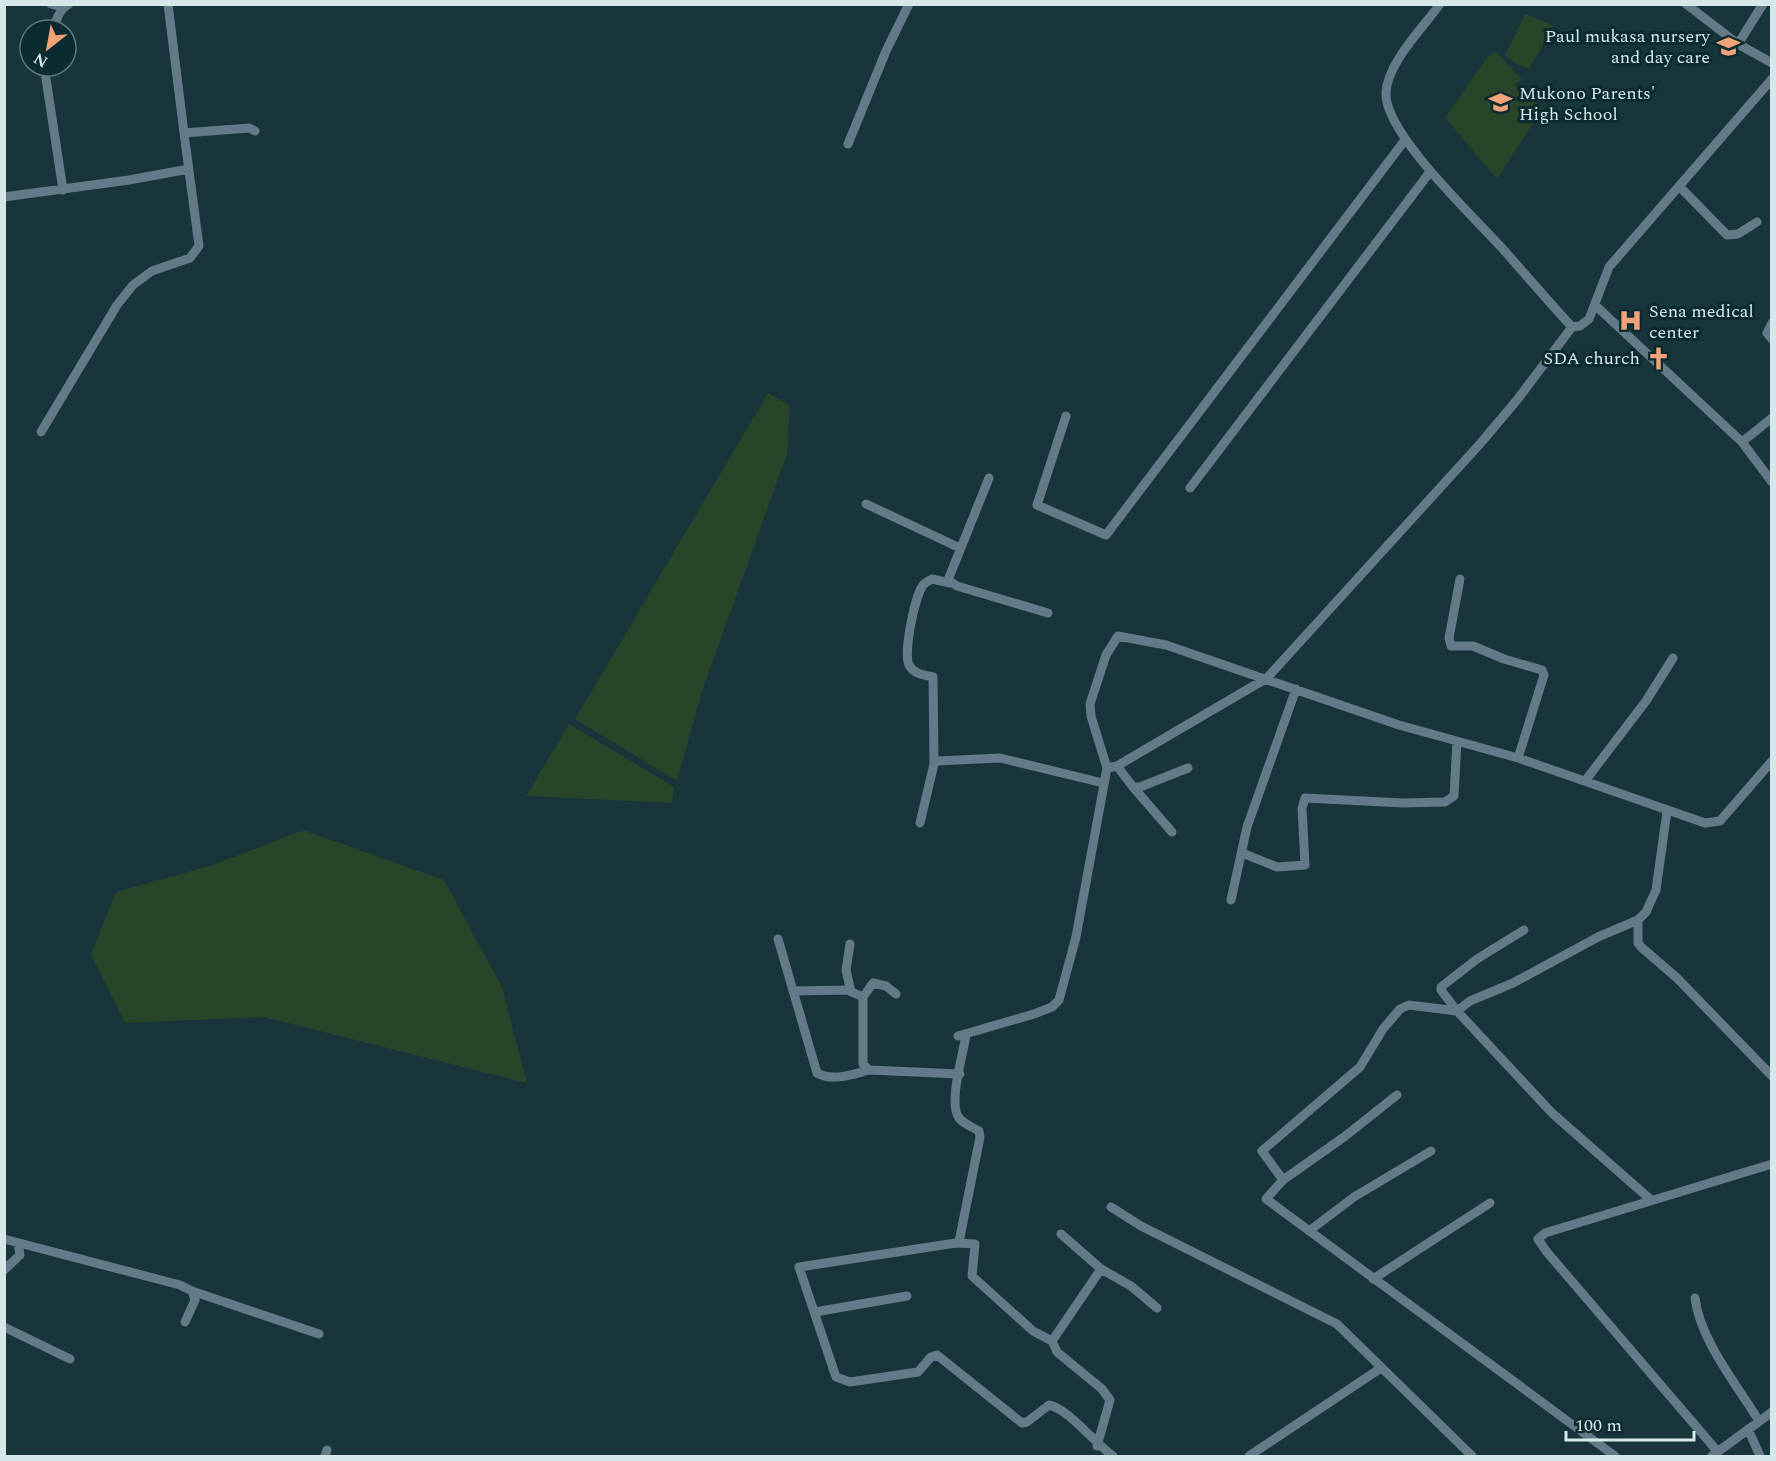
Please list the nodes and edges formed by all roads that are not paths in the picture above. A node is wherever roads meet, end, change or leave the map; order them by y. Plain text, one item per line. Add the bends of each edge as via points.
1 (51, 4) edge
2 (168, 4) edge
3 (909, 4) edge
4 (1440, 4) edge
5 (1686, 4) edge
6 (1763, 4) edge
7 (66, 6) edge
8 (1738, 44) junction
9 (1772, 63) edge
10 (46, 78) edge
11 (1772, 79) edge
12 (255, 131) dead end
13 (184, 134) junction
14 (1405, 140) junction
15 (848, 144) dead end
16 (189, 169) junction
17 (1430, 172) junction
18 (1679, 186) junction
19 (63, 190) junction
20 (4, 197) edge
21 (1757, 222) dead end
22 (1596, 306) junction
23 (1772, 323) edge
24 (1572, 327) junction
25 (1772, 339) edge
26 (1066, 416) dead end
27 (1772, 418) edge
28 (41, 432) dead end
29 (1742, 442) junction
30 (989, 478) dead end
31 (1772, 482) edge
32 (1190, 488) dead end
33 (867, 504) dead end
34 (960, 548) junction
35 (1460, 579) dead end
36 (950, 583) junction
37 (1048, 613) dead end
38 (1673, 658) dead end
39 (1267, 678) junction
40 (1296, 689) junction
41 (1457, 741) junction
42 (1518, 758) junction
43 (1772, 761) edge
44 (933, 764) junction
45 (1112, 767) junction
46 (1188, 768) dead end
47 (1585, 781) junction
48 (1103, 783) junction
49 (1132, 787) junction
50 (1667, 811) junction
51 (920, 824) dead end
52 (1172, 832) dead end
53 (1242, 853) junction
54 (1231, 900) dead end
55 (1638, 920) junction
56 (1524, 930) dead end
57 (778, 939) dead end
58 (850, 944) dead end
59 (793, 991) junction
60 (850, 992) junction
61 (896, 994) dead end
62 (863, 997) junction
63 (1457, 1011) junction
64 (869, 1070) junction
65 (960, 1074) junction
66 (1772, 1076) edge
67 (1397, 1095) dead end
68 (1431, 1151) dead end
69 (1769, 1167) edge
70 (1283, 1180) junction
71 (1651, 1200) junction
72 (1490, 1203) dead end
73 (1111, 1207) dead end
74 (1309, 1231) junction
75 (1060, 1234) dead end
76 (4, 1239) edge
77 (959, 1242) junction
78 (18, 1243) junction
79 (1101, 1269) junction
80 (4, 1270) edge
81 (1373, 1279) junction
82 (192, 1291) junction
83 (907, 1296) dead end
84 (1695, 1298) dead end
85 (1157, 1308) dead end
86 (815, 1312) junction
87 (185, 1322) dead end
88 (4, 1327) edge
89 (319, 1334) dead end
90 (1052, 1341) junction
91 (70, 1359) dead end
92 (1380, 1368) junction
93 (1772, 1412) edge
94 (1759, 1421) junction
95 (1748, 1429) junction
96 (1097, 1446) junction
97 (1715, 1454) edge
98 (1113, 1456) edge
99 (1250, 1456) edge
100 (1472, 1456) edge
101 (1615, 1456) edge
102 (1760, 1456) edge

1 - 7 street
2 - 13 street
3 - 15 street
4 - 14 street via 1392,69 1388,83 1388,105
5 - 8 street
6 - 8 street
8 - 9 street
10 - 19 street
11 - 18 street
12 - 13 street via 249,128
13 - 16 street
14 - 17 street
14 - 26 street via 1106,535 1037,505
16 - 19 street
16 - 28 street via 198,251 190,258 152,271 134,285 117,305
17 - 24 street
17 - 32 street
18 - 21 street via 1727,236
18 - 22 street via 1609,267
19 - 20 street
22 - 24 street via 1589,319
22 - 29 street
23 - 25 street via 1767,333
24 - 39 street via 1479,445
27 - 29 street
29 - 31 street
30 - 34 street
33 - 34 street
34 - 36 street
35 - 42 street via 1451,645 1473,646 1504,660 1533,666 1544,675
36 - 37 street
36 - 44 street via 932,579 923,584 906,653 908,664 916,673 933,677
38 - 47 street via 1646,701
39 - 40 street
39 - 45 street
39 - 45 street via 1166,645 1118,636 1106,655 1090,704 1091,716
40 - 41 street
40 - 53 street via 1247,827
41 - 42 street
41 - 53 street via 1454,796 1450,800 1403,803 1305,798 1305,865 1277,867
42 - 47 street
43 - 50 street via 1720,821 1705,823
44 - 48 street via 999,758
44 - 51 street
45 - 48 street
45 - 49 street
46 - 49 street
47 - 50 street
48 - 65 street via 1076,937 1059,1000 1052,1008 962,1035
49 - 52 street
50 - 55 street via 1656,890
53 - 54 street
55 - 63 street via 1470,1001
55 - 66 street via 1641,947 1677,978
56 - 63 street via 1441,987
57 - 59 street
58 - 60 street via 846,970
59 - 60 street
59 - 64 street via 817,1073 835,1077
60 - 62 street
61 - 62 street via 873,983
62 - 64 street via 861,1052 863,1064
63 - 70 street via 1409,1005 1400,1009 1360,1066 1262,1150
63 - 71 street via 1552,1113
64 - 65 street
65 - 77 street via 954,1094 955,1108 958,1117 979,1131 980,1137
67 - 70 street
68 - 74 street via 1354,1197
69 - 71 street
70 - 74 street via 1266,1199
71 - 97 street via 1545,1233 1538,1242
72 - 81 street
73 - 92 street via 1194,1254 1337,1324
74 - 81 street
75 - 79 street
76 - 78 street
77 - 86 street via 799,1267
77 - 90 street via 975,1244 972,1276 1033,1331
78 - 80 street via 20,1255
78 - 82 street via 149,1276
79 - 85 street via 1131,1286
79 - 90 street
81 - 101 street
82 - 87 street via 195,1300
82 - 89 street
83 - 86 street
84 - 94 street via 1697,1317 1705,1333
86 - 96 street via 836,1377 844,1382 918,1372 937,1355 1022,1423 1049,1405 1058,1407
88 - 91 street
90 - 96 street via 1057,1352 1110,1400
92 - 99 street
92 - 100 street
93 - 94 street
94 - 95 street
95 - 97 street
95 - 102 street
96 - 98 street

